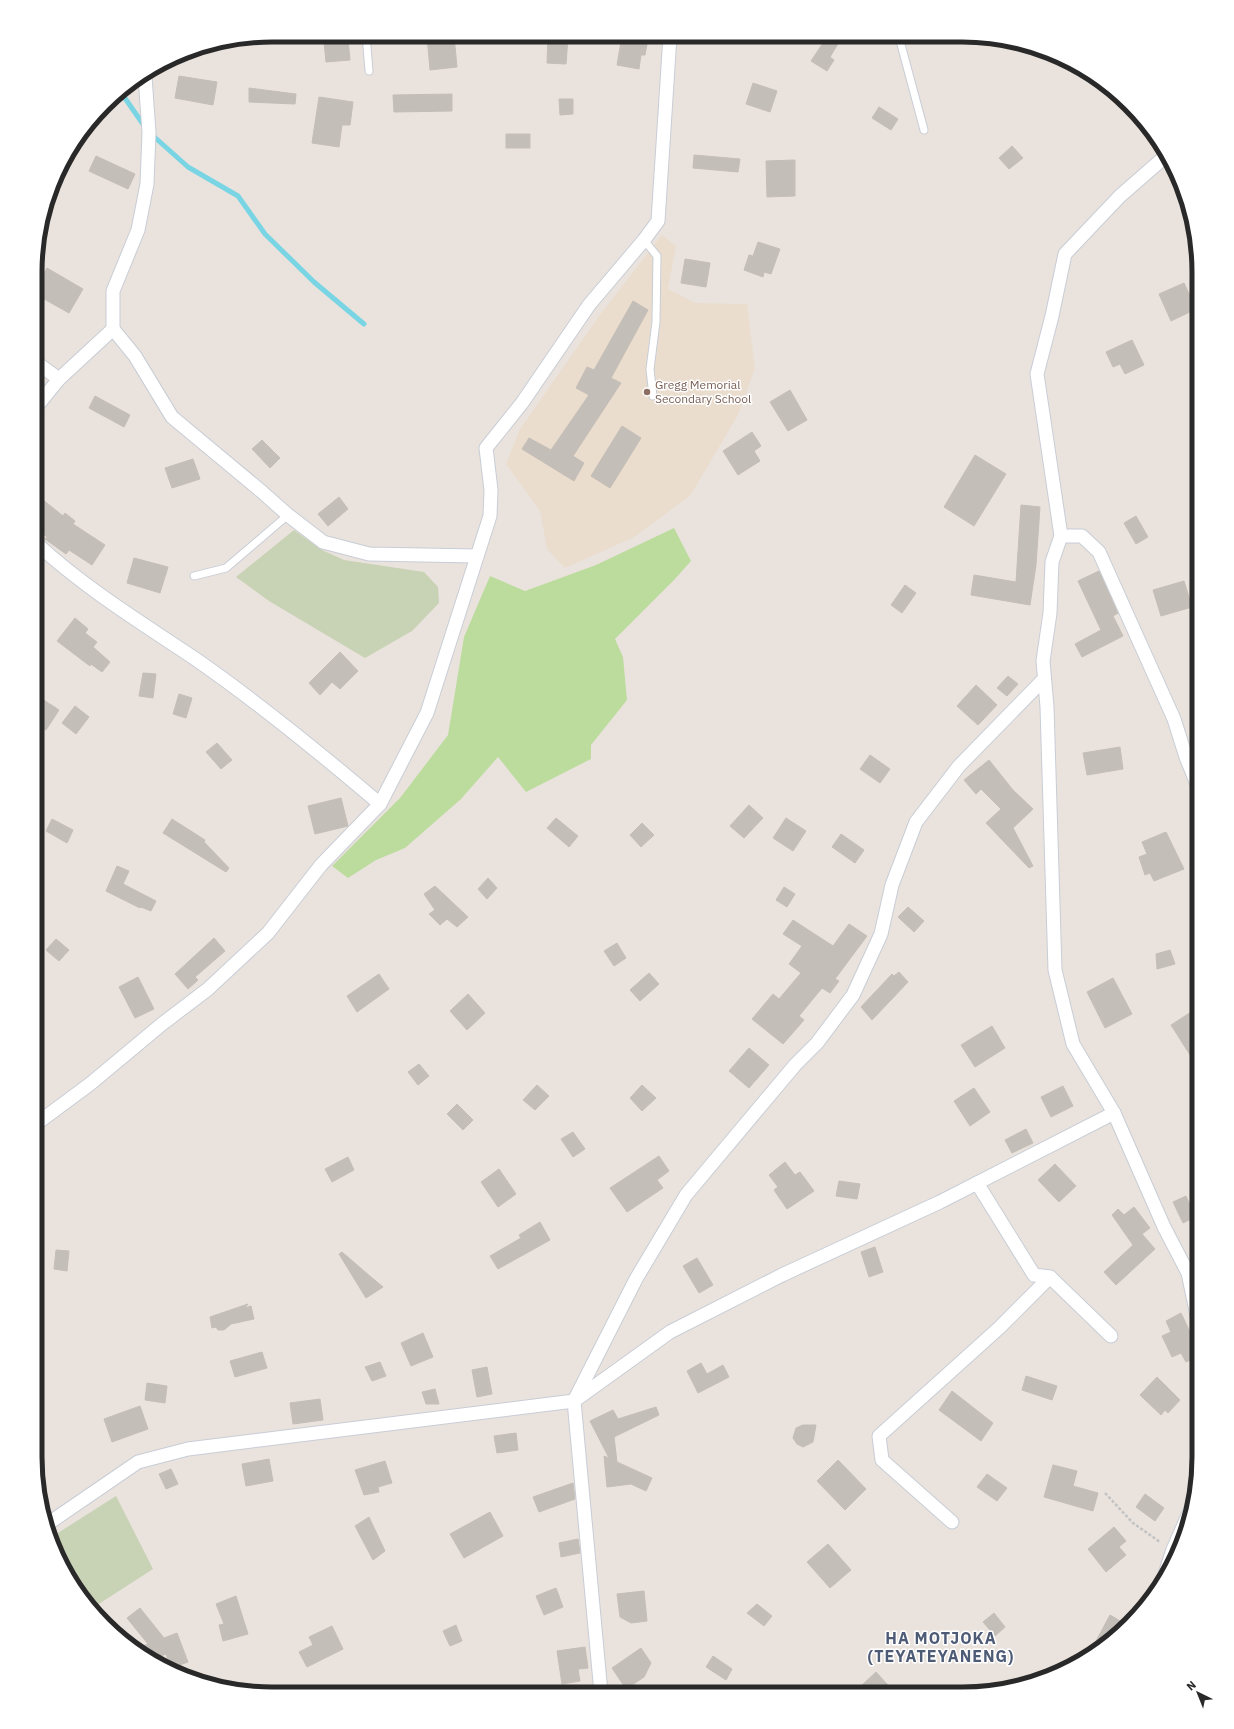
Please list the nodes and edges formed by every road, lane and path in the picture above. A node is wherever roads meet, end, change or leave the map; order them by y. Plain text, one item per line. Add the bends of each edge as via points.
1 (367, 42) edge
2 (670, 42) edge
3 (900, 42) edge
4 (369, 71) dead end
5 (145, 80) edge
6 (924, 130) dead end
7 (1162, 159) edge
8 (644, 240) junction
9 (113, 329) junction
10 (42, 367) edge
11 (59, 379) junction
12 (652, 396) dead end
13 (42, 400) edge
14 (288, 515) junction
15 (1061, 536) junction
16 (42, 549) edge
17 (476, 556) junction
18 (194, 576) dead end
19 (1044, 680) junction
20 (1192, 771) edge
21 (380, 804) junction
22 (1114, 1113) junction
23 (42, 1120) edge
24 (977, 1183) junction
25 (1192, 1269) edge
26 (1188, 1273) junction
27 (1050, 1276) junction
28 (1192, 1294) edge
29 (1111, 1336) dead end
30 (574, 1401) junction
31 (1105, 1493) dead end
32 (1185, 1514) edge
33 (51, 1521) edge
34 (952, 1522) dead end
35 (1170, 1549) junction
36 (1165, 1565) edge
37 (600, 1687) edge

1 - 4 lane
2 - 8 street via 658,221
3 - 6 lane
5 - 9 street via 149,132 147,184 138,230 113,291
7 - 15 street via 1120,196 1065,254 1037,374
8 - 12 lane via 657,256 658,262 656,322 650,369
8 - 17 street via 589,305 522,403 486,448 491,490 490,516
9 - 11 street
9 - 14 street via 135,356 172,417
10 - 11 street
11 - 13 street
14 - 17 street via 323,542 369,554
14 - 18 lane via 226,568
15 - 19 street via 1052,562 1050,613 1042,661
15 - 20 street via 1082,536 1099,552 1174,719
16 - 21 street via 81,582 276,719
17 - 21 street via 427,713
19 - 22 street via 1055,970 1073,1044
19 - 30 street via 959,766 916,822 892,885 881,934 854,995 817,1044 795,1065 686,1195 636,1279
21 - 23 street via 321,865 268,933 208,989
22 - 24 street
22 - 26 street via 1164,1227
24 - 27 street via 1034,1275
24 - 30 street via 782,1275 670,1332
25 - 26 street
26 - 28 street
27 - 29 street
27 - 34 street via 999,1328 879,1436 882,1460
30 - 33 street via 188,1449 138,1462
30 - 37 street
31 - 35 path via 1133,1523
32 - 35 lane
35 - 36 lane

